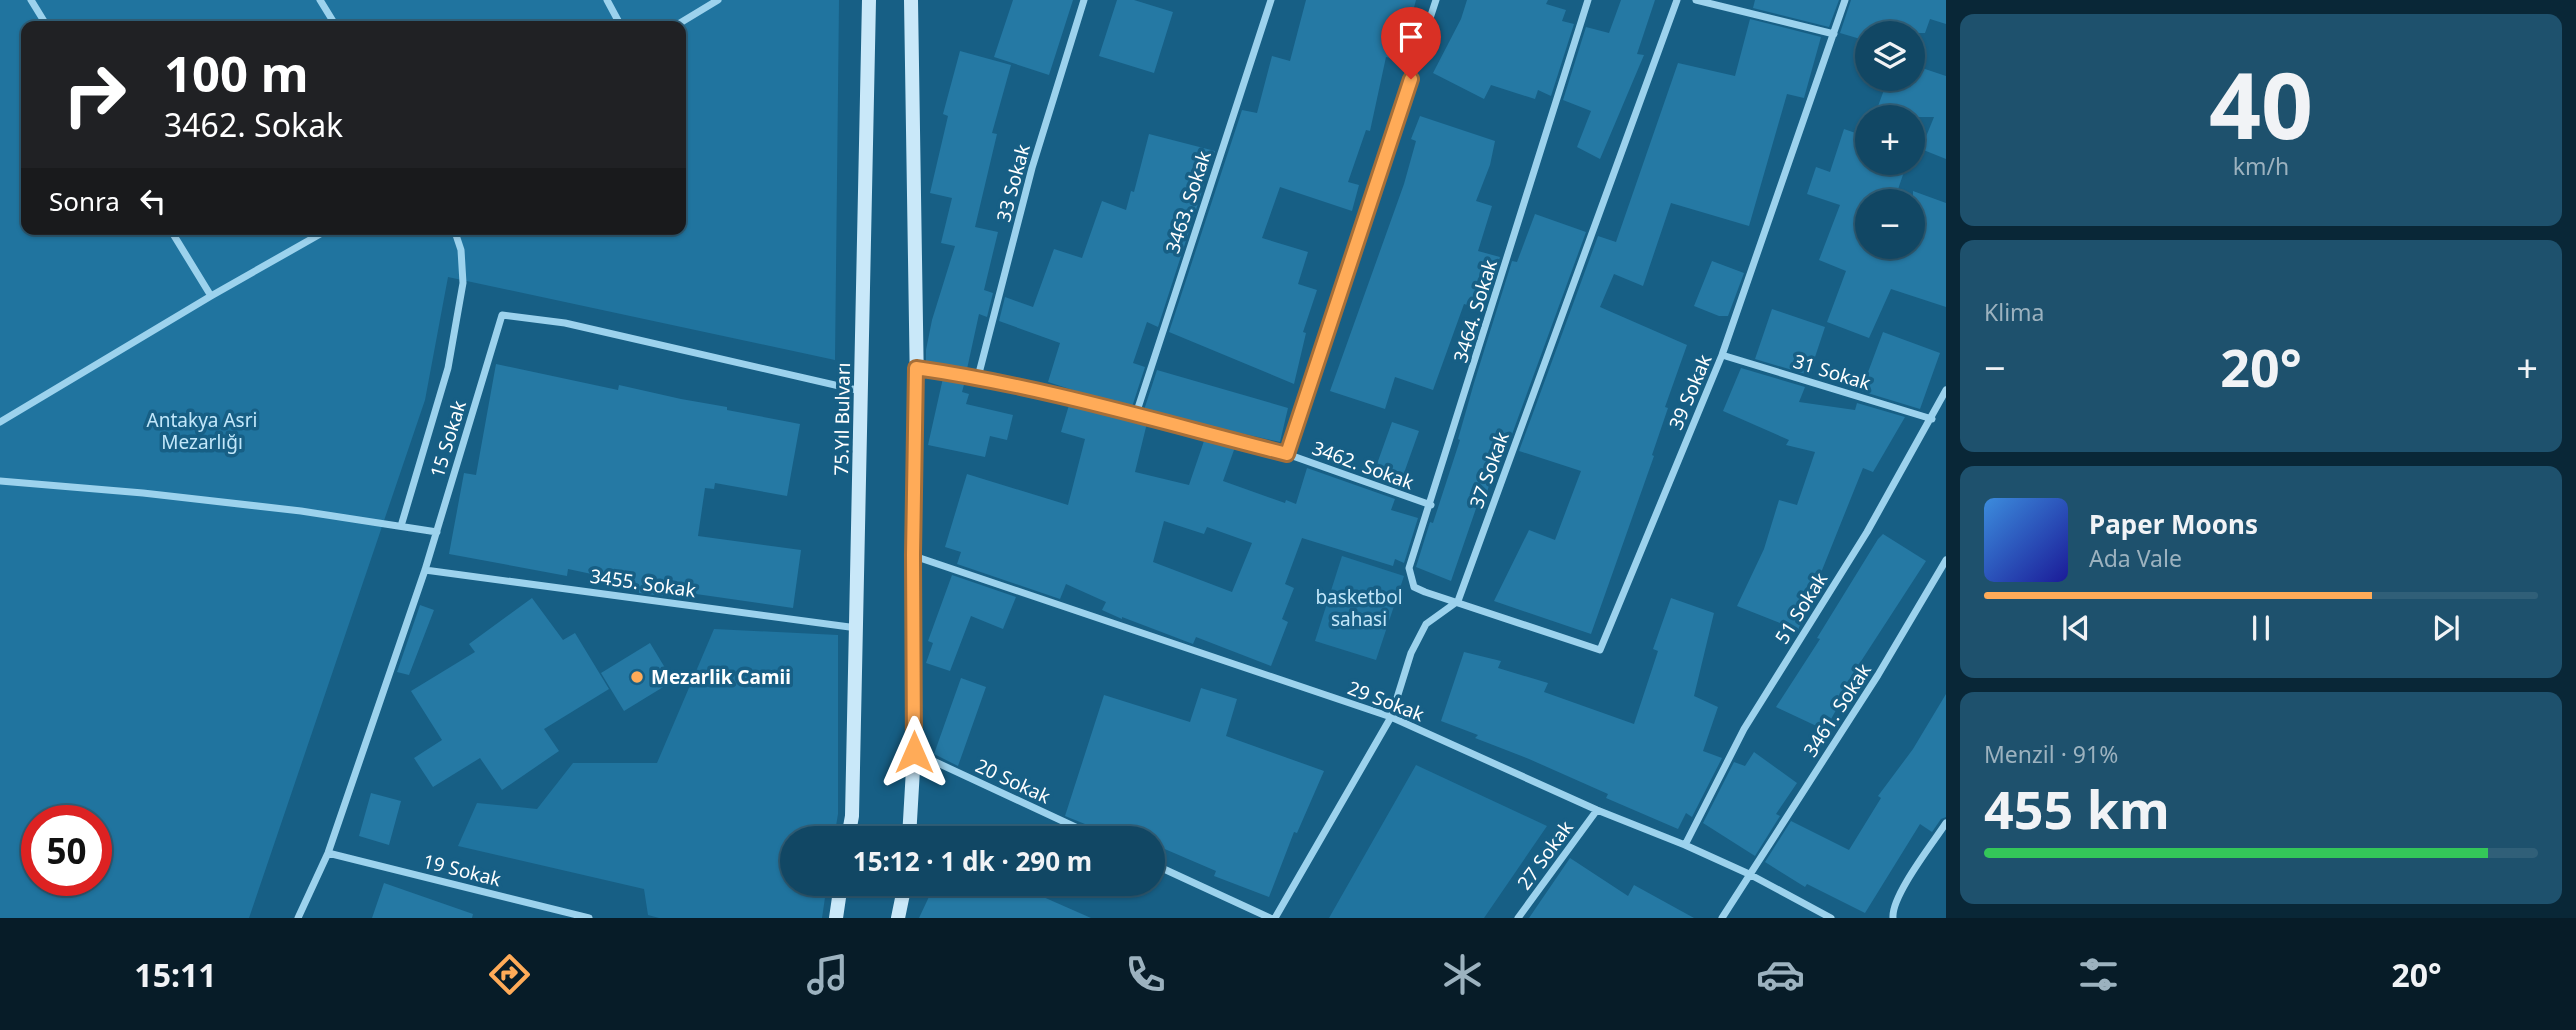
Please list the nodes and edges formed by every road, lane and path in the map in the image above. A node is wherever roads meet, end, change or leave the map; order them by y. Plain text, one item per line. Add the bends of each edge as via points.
1 (31, 0) edge
2 (320, 0) edge
3 (607, 0) edge
4 (718, 0) edge
5 (869, 0) edge
6 (911, 0) edge
7 (1084, 0) edge
8 (1271, 0) edge
9 (1436, 0) edge
10 (1588, 0) edge
11 (1677, 0) edge
12 (1696, 0) edge
13 (1845, 0) edge
14 (1726, 4) edge
15 (44, 21) edge
16 (333, 21) edge
17 (618, 21) edge
18 (683, 21) edge
19 (1834, 34) junction
20 (174, 235) edge
21 (318, 235) edge
22 (456, 235) edge
23 (211, 296) junction
24 (1723, 355) junction
25 (916, 368) junction
26 (978, 377) junction
27 (1946, 390) edge
28 (862, 391) junction
29 (1136, 414) junction
30 (1932, 419) junction
31 (0, 422) edge
32 (1287, 454) junction
33 (0, 481) edge
34 (1431, 505) junction
35 (401, 526) junction
36 (437, 532) junction
37 (913, 555) junction
38 (1946, 560) edge
39 (425, 569) junction
40 (1458, 601) junction
41 (857, 628) junction
42 (1391, 717) junction
43 (914, 752) junction
44 (1597, 810) junction
45 (1946, 823) edge
46 (850, 826) edge
47 (910, 826) edge
48 (1073, 826) edge
49 (1685, 845) junction
50 (328, 853) junction
51 (1165, 869) edge
52 (1749, 874) junction
53 (839, 896) edge
54 (903, 896) edge
55 (298, 918) edge
56 (589, 918) edge
57 (836, 918) edge
58 (898, 918) edge
59 (1273, 918) edge
60 (1518, 918) edge
61 (1722, 918) edge
62 (1831, 918) edge
63 (1892, 918) edge

1 - 15 street
2 - 16 street
3 - 17 street
4 - 18 street
5 - 28 main road, 75.Yıl Bulvarı
6 - 25 main road
7 - 26 street, 33 Sokak via 1032,168
8 - 29 street, 3463. Sokak
9 - 32 street
10 - 34 street, 3464. Sokak
11 - 40 street, 37 Sokak
12 - 14 street
13 - 19 street, 39 Sokak
14 - 19 street
19 - 24 street, 39 Sokak
20 - 23 street
21 - 23 street
22 - 35 street via 463,283 448,368
23 - 31 street
24 - 30 street, 31 Sokak
24 - 40 street, 39 Sokak via 1600,650
25 - 26 street, 3462. Sokak
25 - 37 main road
26 - 29 street, 3462. Sokak
27 - 30 street, 51 Sokak
28 - 36 street, 15 Sokak via 565,323 502,316
28 - 41 main road, 75.Yıl Bulvarı
29 - 32 street, 3462. Sokak
30 - 49 street, 51 Sokak via 1867,533 1744,729
32 - 34 street, 3462. Sokak
33 - 35 street via 156,494
34 - 40 street, 3464. Sokak via 1409,568 1414,587
35 - 36 street
36 - 39 street, 15 Sokak
37 - 42 street, 29 Sokak
37 - 43 main road
38 - 52 street, 3461. Sokak via 1878,676
39 - 41 street, 3455. Sokak
39 - 50 street, 15 Sokak
40 - 42 street via 1426,624 1410,653
41 - 46 main road, 75.Yıl Bulvarı
42 - 44 street, 29 Sokak
42 - 59 street
43 - 47 main road
43 - 48 street, 20 Sokak
44 - 49 street, 29 Sokak
44 - 60 street, 27 Sokak
45 - 63 street via 1907,882
49 - 52 street, 29 Sokak
50 - 55 street, 15 Sokak
50 - 56 street, 19 Sokak
51 - 59 street
52 - 61 street, 3461. Sokak
52 - 62 street, 29 Sokak
53 - 57 main road
54 - 58 main road

